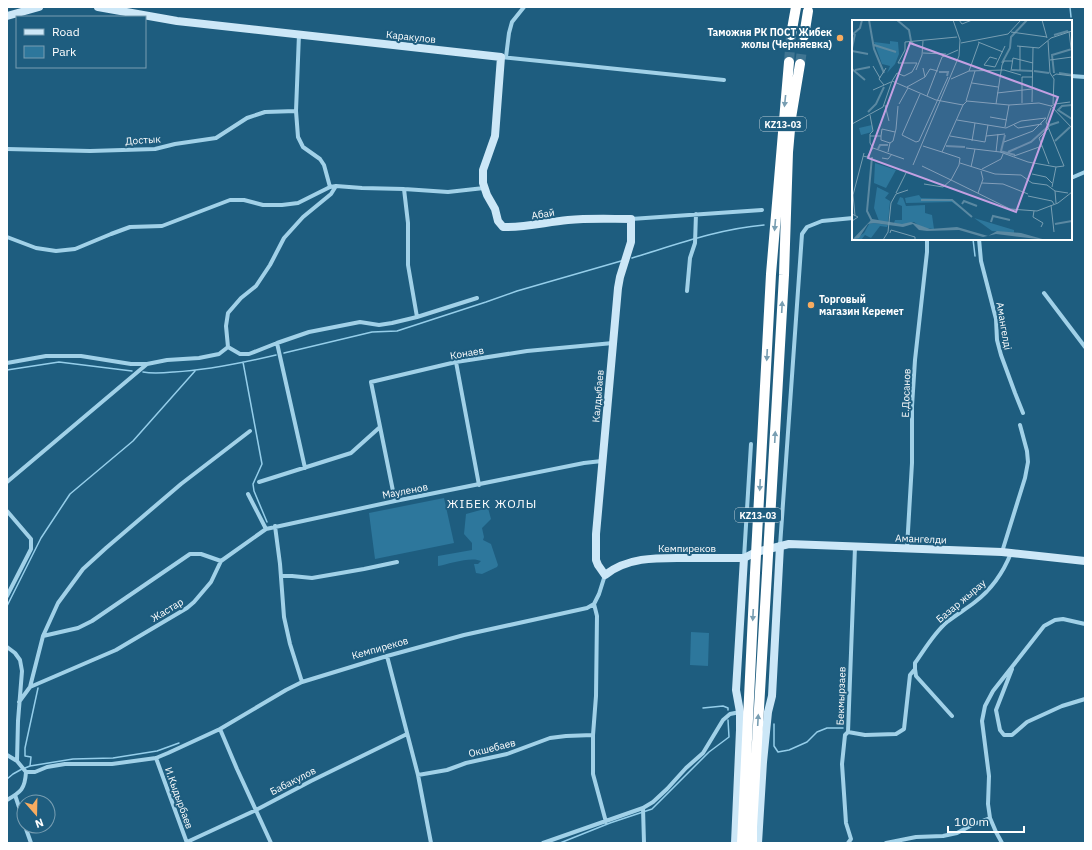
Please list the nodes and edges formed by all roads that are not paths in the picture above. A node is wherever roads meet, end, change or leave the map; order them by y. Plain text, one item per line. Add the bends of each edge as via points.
1 (39, 7) edge
2 (98, 7) edge
3 (524, 7) edge
4 (808, 11) dead end
5 (795, 12) edge
6 (7, 16) edge
7 (299, 34) junction
8 (791, 35) tunnel mouth
9 (804, 36) tunnel mouth
10 (503, 57) junction
11 (789, 62) tunnel mouth
12 (800, 64) tunnel mouth
13 (1072, 76) edge
14 (1085, 77) edge
15 (724, 80) dead end
16 (296, 111) junction
17 (7, 149) edge
18 (1085, 172) edge
19 (1072, 178) edge
20 (336, 186) junction
21 (783, 186) junction
22 (330, 187) junction
23 (485, 188) junction
24 (404, 189) junction
25 (762, 210) dead end
26 (696, 214) junction
27 (852, 218) edge
28 (631, 219) junction
29 (7, 237) edge
30 (927, 240) edge
31 (979, 240) edge
32 (771, 274) junction
33 (784, 275) junction
34 (687, 291) dead end
35 (1044, 293) dead end
36 (477, 298) dead end
37 (417, 317) junction
38 (277, 343) junction
39 (612, 343) junction
40 (228, 347) junction
41 (1085, 347) edge
42 (456, 362) junction
43 (7, 363) edge
44 (146, 364) junction
45 (1023, 413) dead end
46 (1020, 425) dead end
47 (380, 427) junction
48 (250, 431) dead end
49 (751, 444) dead end
50 (603, 461) junction
51 (305, 468) junction
52 (7, 482) edge
53 (259, 482) dead end
54 (479, 485) junction
55 (248, 494) dead end
56 (395, 501) junction
57 (7, 511) edge
58 (275, 526) junction
59 (266, 529) junction
60 (780, 546) junction
61 (855, 546) junction
62 (768, 549) junction
63 (907, 549) junction
64 (756, 552) junction
65 (1002, 552) junction
66 (1011, 553) junction
67 (744, 558) junction
68 (220, 561) junction
69 (1085, 561) edge
70 (397, 562) dead end
71 (605, 575) junction
72 (281, 576) junction
73 (7, 596) edge
74 (594, 604) junction
75 (1085, 624) edge
76 (43, 636) junction
77 (7, 647) edge
78 (387, 656) junction
79 (1014, 665) junction
80 (914, 669) junction
81 (302, 682) junction
82 (30, 687) junction
83 (1085, 699) edge
84 (19, 702) junction
85 (740, 712) junction
86 (952, 716) dead end
87 (220, 729) junction
88 (848, 732) junction
89 (407, 734) junction
90 (593, 735) junction
91 (7, 755) edge
92 (156, 758) junction
93 (17, 761) junction
94 (26, 772) junction
95 (418, 775) junction
96 (15, 795) junction
97 (16, 798) edge
98 (7, 800) edge
99 (643, 808) junction
100 (256, 810) junction
101 (990, 818) junction
102 (606, 822) junction
103 (187, 842) edge
104 (271, 843) edge
105 (431, 843) edge
106 (543, 843) edge
107 (644, 843) edge
108 (735, 843) edge
109 (742, 843) edge
110 (752, 843) edge
111 (758, 843) edge
112 (848, 843) edge
113 (886, 843) edge
114 (1002, 843) edge

1 - 6 main road
2 - 7 main road, Каракулов via 177,21
3 - 10 street via 512,22
4 - 9 highway
5 - 8 highway
7 - 10 main road, Каракулов
7 - 16 street
10 - 15 street, Каракулов
10 - 23 main road, Абай via 495,136 484,170
11 -> 21 highway, KZ13-03 via 783,126
12 - 21 highway, KZ13-03
13 - 14 street
16 - 17 street, Достык via 265,112 247,118 216,138 155,149
16 - 22 street via 298,137 303,147 324,165
18 - 19 street
20 - 22 street
20 - 24 street
20 - 40 street via 331,194 303,217 284,238 256,286 228,313
21 -> 32 highway, KZ13-03
21 - 33 highway, KZ13-03
22 - 29 street via 298,203 263,205 244,200 230,200 162,226 130,227 75,249 56,251 36,248
23 - 24 street via 448,192
23 - 28 main road, Абай via 498,221 503,227 569,220
24 - 37 street via 408,223 408,265
25 - 26 street, Абай
26 - 28 street, Абай
26 - 34 street via 695,243 690,258
27 - 60 street via 822,221 807,227 802,234
28 - 39 main road, Калдыбаев via 631,242 620,277
30 - 63 street, Е.Досанов via 912,406
31 - 45 street, Амангелді via 981,261 996,319 1000,355
32 - 33 highway
32 -> 64 highway, KZ13-03
62 -> 33 highway, KZ13-03
35 - 41 street
36 - 37 street
37 - 38 street via 380,325 360,322 310,332
38 - 40 street via 249,354 240,354
38 - 51 street
39 - 42 street, Конаев via 527,351
39 - 50 main road, Калдыбаев
40 - 44 street via 218,354 199,358
42 - 47 street, Конаев via 371,382
42 - 54 street
43 - 44 street via 46,356 81,356
44 - 52 street
46 - 65 street via 1028,462
47 - 51 street via 351,453
47 - 56 street, Конаев
48 - 76 street via 181,484 83,569 58,603
49 - 67 street
50 - 54 street, Мауленов
50 - 71 main road, Калдыбаев via 596,555 598,565
51 - 53 street
54 - 56 street, Мауленов
55 - 59 street
56 - 58 street, Мауленов
57 - 73 street via 31,539 31,549
58 - 59 street, Мауленов
58 - 72 street
59 - 68 street, Мауленов
60 - 61 main road, Амангелди
60 - 62 main road, Амангелди
60 - 111 main road via 772,696 763,754
61 - 63 main road, Амангелди
61 - 88 street, Бекмырзаев
62 - 64 main road, Амангелди
110 -> 62 highway, KZ13-03
63 - 65 main road, Амангелди
64 - 67 main road, Кемпиреков
64 -> 109 highway, KZ13-03
65 - 66 main road, Амангелди
66 - 69 main road, Амангелди
66 - 80 street, Базар жырау via 996,583 938,631 915,663
67 - 71 main road, Кемпиреков via 645,559 622,564
67 - 85 main road via 736,690
68 - 76 street via 201,554 190,554 78,628
68 - 82 street, Жастар via 211,582 187,608 116,650
70 - 72 street via 312,578
71 - 74 street
72 - 81 street via 284,617
74 - 78 street, Кемпиреков via 587,608 464,635
74 - 90 street via 597,616
75 - 79 street via 1055,620 1044,626
76 - 82 street
77 - 84 street via 20,660 22,671
78 - 81 street, Кемпиреков
78 - 89 street
79 - 83 street via 996,710 1000,730 1004,735 1012,735 1027,722
79 - 101 street via 993,691 985,706 982,721 989,776
80 - 86 street via 916,676
80 - 88 street, Базар жырау via 910,674 904,729 896,734 865,735
81 - 87 street, Кемпиреков
82 - 84 street
84 - 93 street
85 - 99 street via 730,714 722,720 703,753 653,802
85 - 108 main road
87 - 92 street, Кемпиреков
87 - 100 street
88 - 112 street, Бекмырзаев via 845,735 842,764 846,823 851,839
89 - 95 street
89 - 100 street, Бабакулов
90 - 95 street, Окшебаев via 550,738 507,754
90 - 102 street via 593,774
91 - 93 street
92 - 94 street, Кемпиреков via 112,764 65,764
92 - 103 street, И.Кыдырбаев
93 - 94 street
94 - 96 street via 25,783
95 - 105 street
96 - 97 street
96 - 98 street
99 - 102 street
99 - 107 street
100 - 103 street, Бабакулов
100 - 104 street
101 - 113 street via 957,833
101 - 114 street
102 - 106 street

